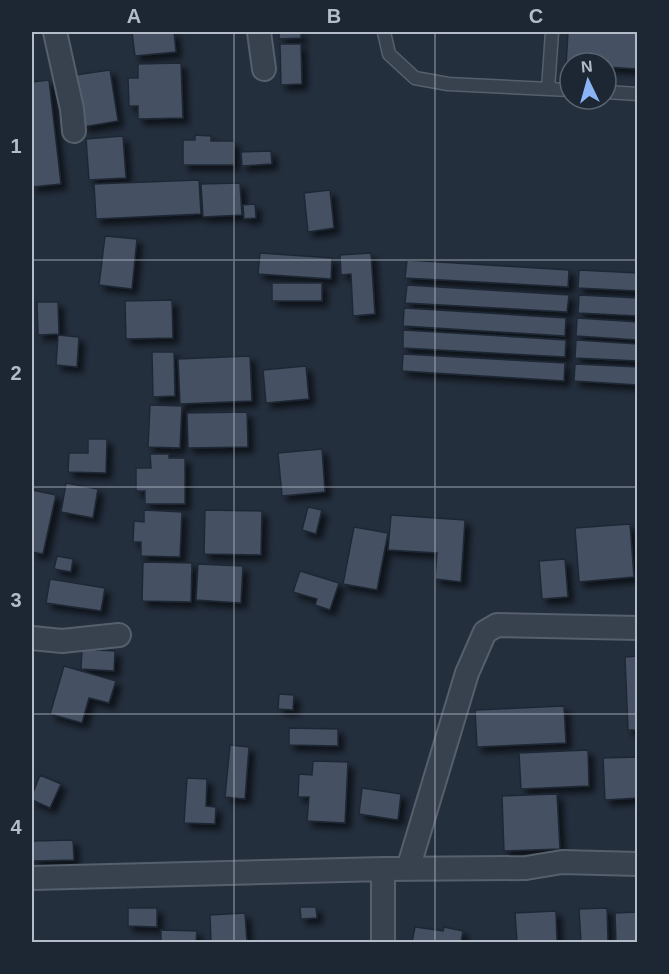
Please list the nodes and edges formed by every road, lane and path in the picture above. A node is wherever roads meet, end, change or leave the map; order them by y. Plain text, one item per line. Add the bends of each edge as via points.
1 (56, 32) edge
2 (259, 32) edge
3 (384, 32) edge
4 (552, 32) edge
5 (264, 69) dead end
6 (548, 89) junction
7 (558, 89) edge
8 (618, 93) edge
9 (638, 94) edge
10 (74, 131) dead end
11 (638, 628) edge
12 (119, 634) dead end
13 (32, 638) edge
14 (638, 864) edge
15 (383, 869) junction
16 (408, 870) junction
17 (32, 878) edge
18 (383, 942) edge

1 - 10 street
2 - 5 street
3 - 6 lane via 389,54 415,78 448,84
4 - 6 lane
6 - 7 lane
8 - 9 lane
11 - 16 street via 496,625 485,632 468,673
12 - 13 street via 62,641
14 - 16 street via 562,862 526,868
15 - 16 street
15 - 17 street
15 - 18 street

